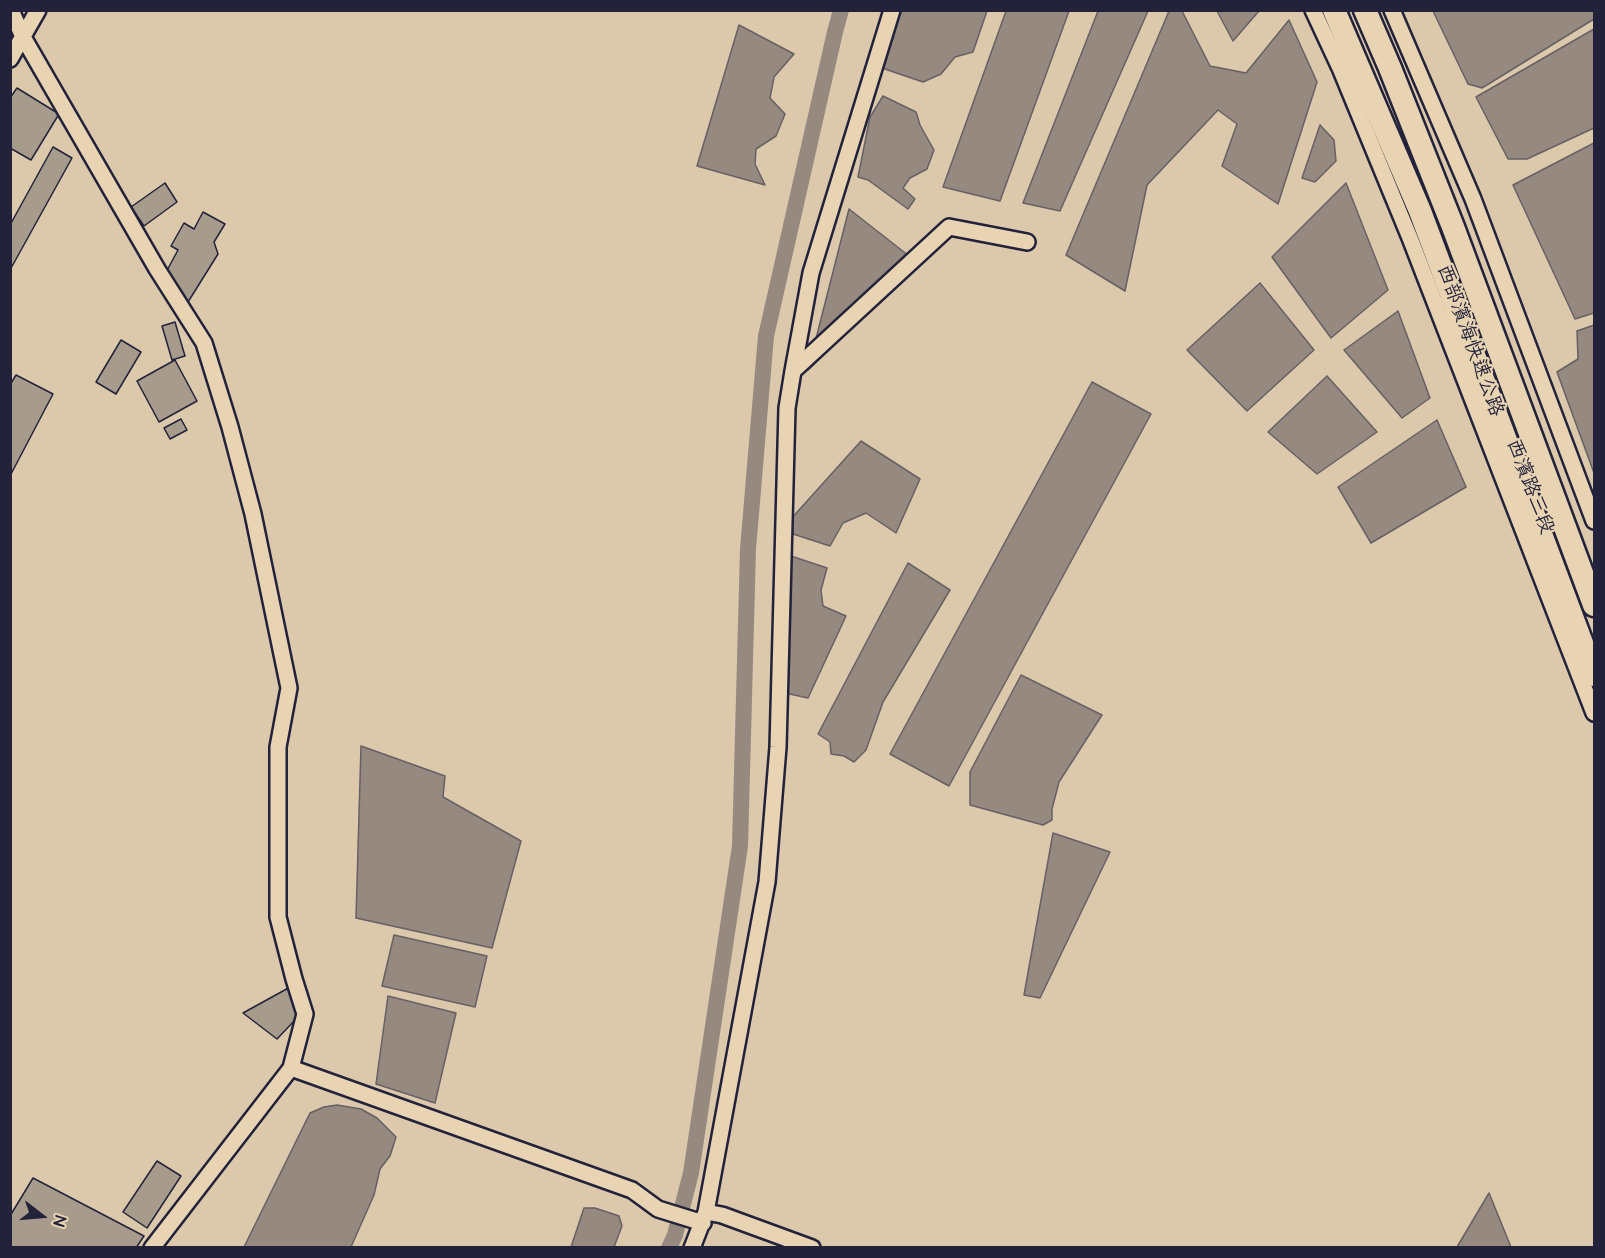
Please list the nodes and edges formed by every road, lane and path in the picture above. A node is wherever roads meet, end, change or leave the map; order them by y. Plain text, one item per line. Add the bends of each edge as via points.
1 (11, 10) edge
2 (38, 10) edge
3 (892, 10) edge
4 (1313, 10) edge
5 (1334, 10) edge
6 (1365, 10) edge
7 (1392, 10) edge
8 (23, 37) junction
9 (10, 60) edge
10 (1027, 242) dead end
11 (793, 371) junction
12 (1594, 521) edge
13 (1594, 605) edge
14 (1594, 675) edge
15 (1594, 713) edge
16 (291, 1068) junction
17 (704, 1218) junction
18 (152, 1248) edge
19 (692, 1248) edge
20 (812, 1248) edge

1 - 8 street
2 - 8 street
3 - 11 street via 811,273
4 - 15 street, 西濱路三段 via 1410,238
5 - 14 highway, 西部濱海快速公路 via 1420,211
6 - 13 highway, 西部濱海快速公路 via 1453,227
7 - 12 street via 1473,199
8 - 9 street
8 - 16 street via 204,343 253,514 290,688 278,747 278,917 305,1014
10 - 11 street via 950,227
11 - 17 street via 787,408 778,747 767,882
16 - 17 street via 632,1190 658,1209
16 - 18 street
17 - 19 street
17 - 20 street via 722,1215

